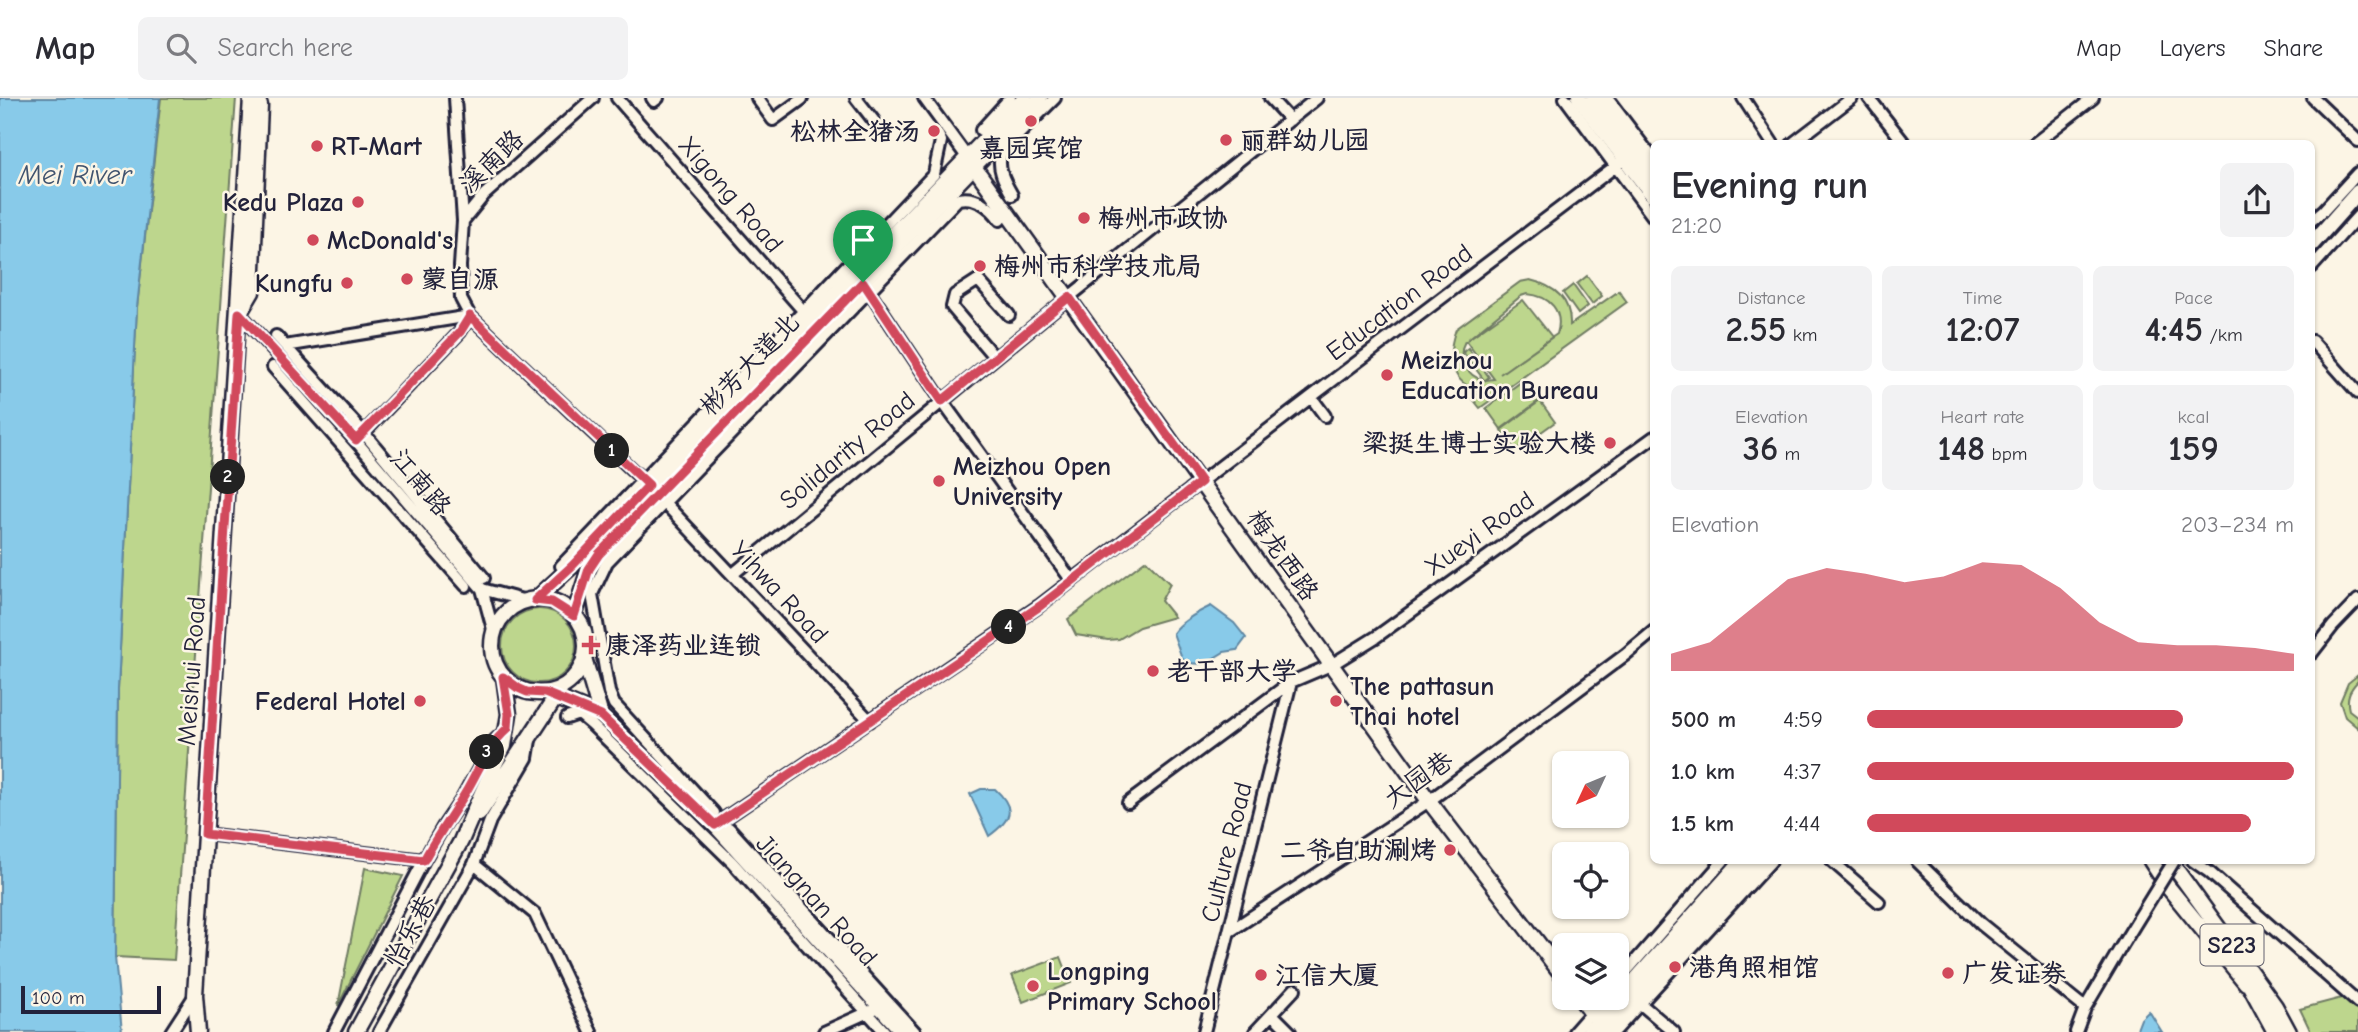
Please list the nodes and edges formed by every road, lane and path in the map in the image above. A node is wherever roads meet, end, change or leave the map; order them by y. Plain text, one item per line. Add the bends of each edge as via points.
1 (251, 98) edge
2 (261, 98) edge
3 (455, 98) edge
4 (593, 98) edge
5 (617, 98) edge
6 (652, 98) edge
7 (658, 98) edge
8 (757, 98) edge
9 (856, 98) edge
10 (924, 98) edge
11 (1010, 98) edge
12 (1025, 98) edge
13 (1040, 98) edge
14 (1055, 98) edge
15 (1270, 98) edge
16 (1317, 98) edge
17 (1565, 98) edge
18 (1579, 98) edge
19 (1594, 98) edge
20 (1607, 98) edge
21 (1743, 98) edge
22 (1852, 98) edge
23 (1869, 98) edge
24 (2093, 98) edge
25 (2313, 98) edge
26 (802, 99) edge
27 (1290, 120) junction
28 (874, 121) dead end
29 (981, 130) dead end
30 (938, 135) dead end
31 (1770, 140) edge
32 (1797, 140) edge
33 (1902, 140) edge
34 (2039, 140) edge
35 (2358, 142) edge
36 (1650, 155) edge
37 (971, 162) junction
38 (1620, 162) junction
39 (1650, 172) edge
40 (2358, 173) edge
41 (2358, 192) edge
42 (1650, 193) edge
43 (1012, 195) dead end
44 (1650, 211) edge
45 (2358, 216) edge
46 (2315, 218) edge
47 (1000, 220) dead end
48 (463, 221) junction
49 (2315, 241) edge
50 (2315, 264) edge
51 (866, 286) junction
52 (1069, 297) junction
53 (239, 313) junction
54 (807, 315) junction
55 (1009, 315) dead end
56 (470, 316) junction
57 (276, 336) dead end
58 (2315, 344) edge
59 (285, 346) junction
60 (990, 352) dead end
61 (273, 367) dead end
62 (2358, 393) edge
63 (1311, 397) junction
64 (942, 401) junction
65 (1325, 416) dead end
66 (360, 437) junction
67 (1650, 440) edge
68 (1201, 482) junction
69 (653, 490) junction
70 (561, 566) dead end
71 (733, 574) junction
72 (1072, 581) junction
73 (483, 583) junction
74 (466, 586) dead end
75 (2358, 600) edge
76 (530, 601) junction
77 (574, 616) junction
78 (494, 633) junction
79 (1650, 634) edge
80 (2315, 650) edge
81 (584, 659) junction
82 (1331, 664) junction
83 (503, 677) junction
84 (1291, 682) junction
85 (555, 692) junction
86 (601, 716) junction
87 (568, 718) dead end
88 (870, 721) junction
89 (508, 728) junction
90 (531, 737) junction
91 (1429, 801) junction
92 (1128, 803) dead end
93 (719, 822) junction
94 (205, 834) junction
95 (461, 841) junction
96 (424, 860) junction
97 (474, 863) junction
98 (1720, 864) edge
99 (1739, 864) edge
100 (1757, 864) edge
101 (1768, 864) edge
102 (1835, 864) edge
103 (1920, 864) edge
104 (2153, 864) edge
105 (2161, 864) edge
106 (2170, 864) edge
107 (2174, 864) edge
108 (2183, 864) edge
109 (2197, 864) edge
110 (1879, 902) dead end
111 (1230, 931) junction
112 (1552, 961) edge
113 (1629, 968) edge
114 (1295, 989) dead end
115 (2251, 989) junction
116 (195, 995) junction
117 (1634, 999) junction
118 (2358, 1003) edge
119 (2275, 1006) junction
120 (2085, 1008) junction
121 (874, 1010) junction
122 (1272, 1014) junction
123 (1596, 1024) edge
124 (172, 1032) edge
125 (198, 1032) edge
126 (334, 1032) edge
127 (356, 1032) edge
128 (379, 1032) edge
129 (591, 1032) edge
130 (824, 1032) edge
131 (885, 1032) edge
132 (903, 1032) edge
133 (915, 1032) edge
134 (1204, 1032) edge
135 (1255, 1032) edge
136 (1290, 1032) edge
137 (1574, 1032) edge
138 (1614, 1032) edge
139 (1674, 1032) edge
140 (2076, 1032) edge
141 (2275, 1032) edge
142 (2289, 1032) edge

1 - 53 main road, Meishui Road
2 - 53 main road, Meishui Road via 251,292
3 - 48 street
4 - 48 street, 溪南路 via 484,195
5 - 54 street, Xigong Road
6 - 7 street
8 - 26 street via 773,120
9 - 28 street
10 - 37 street
11 - 29 street
12 - 37 main road, 彬芳大道北
13 - 37 main road, 彬芳大道北
14 - 43 street via 1002,151 1003,180
15 - 27 street
16 - 27 street, Solidarity Road
17 - 38 street
18 - 38 main road
19 - 39 main road
20 - 36 street
21 - 31 street
22 - 32 street
23 - 33 street
24 - 34 street
25 - 35 street
27 - 52 street, Solidarity Road
30 - 54 street via 941,141 934,174
37 - 51 main road, 彬芳大道北
37 - 52 main road, 梅龙西路
37 - 54 main road, 彬芳大道北
38 - 42 main road
38 - 44 street
38 - 63 street, Education Road
40 - 46 street
41 - 49 main road
45 - 50 street
47 - 51 street via 985,205 967,197 958,199
48 - 56 street, 溪南路 via 461,299
51 - 64 street
51 - 69 main road, 彬芳大道北
52 - 64 street, Solidarity Road
52 - 68 main road, 梅龙西路
53 - 66 street, 江南路
53 - 94 main road, Meishui Road
54 - 69 main road, 彬芳大道北
55 - 60 street via 978,280 955,295 952,306
56 - 59 street
56 - 66 street
56 - 69 street, Yihwa Road
57 - 59 street
58 - 62 street
59 - 66 street
61 - 74 street
63 - 65 street
63 - 68 street, Education Road
64 - 71 street, Solidarity Road
64 - 72 street
66 - 73 street, 江南路
67 - 82 street, Xueyi Road
68 - 72 street, Education Road
68 - 82 main road, 梅龙西路
69 - 70 street
69 - 71 street, Yihwa Road
69 - 76 main road, 彬芳大道北
69 - 77 main road, 彬芳大道北 via 599,554 586,576
69 - 93 street via 592,594 609,692 614,704
71 - 88 street, Yihwa Road
72 - 88 street, Education Road
73 - 76 street
73 - 78 street, 江南路
75 - 80 street
76 - 77 main road via 552,602
76 - 78 main road via 509,610
77 - 81 main road via 583,632
78 - 83 main road via 492,652
79 - 91 street, 大园巷
81 - 85 main road via 576,675
81 - 86 main road, Jiangnan Road
82 - 84 street, Xueyi Road
82 - 91 main road, 梅龙西路
83 - 85 main road via 527,692
83 - 89 main road
84 - 92 street, Xueyi Road
84 - 111 street, Culture Road
85 - 86 main road, Jiangnan Road
85 - 90 main road
86 - 93 main road, Jiangnan Road
87 - 121 street via 579,714 592,725
88 - 93 street, Education Road
89 - 95 main road
89 - 96 street via 494,741
90 - 95 main road
90 - 97 street, 怡乐巷 via 527,758 490,821
91 - 111 street, 大园巷
91 - 112 main road, 梅龙西路
93 - 121 main road, Jiangnan Road
93 - 133 street
94 - 96 street
94 - 116 main road, Meishui Road
95 - 127 main road
96 - 126 street
97 - 128 street, 怡乐巷
97 - 129 street via 535,914
98 - 113 street
99 - 123 main road
100 - 117 main road
101 - 138 street
102 - 110 street
103 - 120 street via 1981,924
104 - 115 main road
105 - 115 main road, S223 via 2232,954
106 - 120 street, bridge
107 - 119 main road, S223
108 - 119 main road via 2246,950
109 - 118 street
111 - 134 street, Culture Road
114 - 122 street
115 - 141 main road, S223
116 - 124 street
116 - 125 main road, Meishui Road
117 - 123 main road
117 - 139 street
119 - 142 main road, S223
120 - 140 street
121 - 130 street
121 - 131 street
121 - 132 main road, Jiangnan Road
122 - 135 street
122 - 136 street
123 - 137 street

